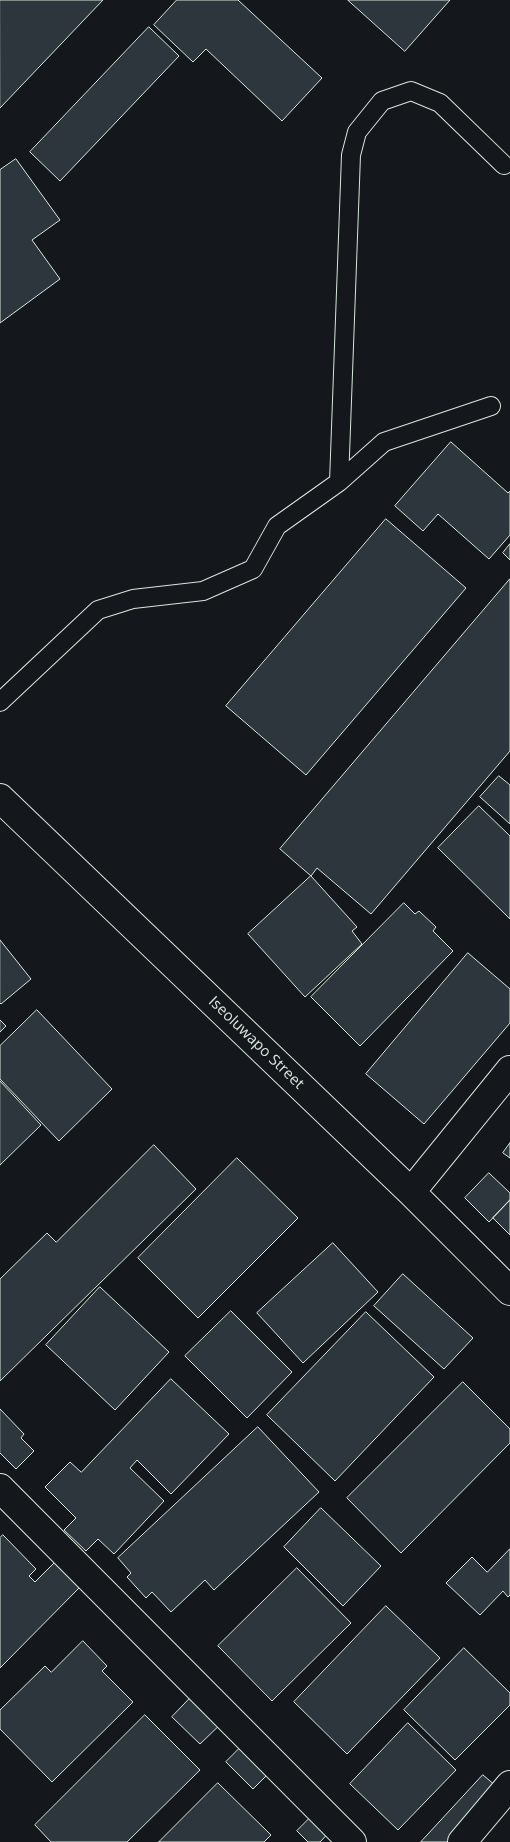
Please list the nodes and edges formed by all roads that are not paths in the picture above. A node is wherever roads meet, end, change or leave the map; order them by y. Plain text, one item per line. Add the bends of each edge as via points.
1 (504, 165) dead end
2 (491, 406) dead end
3 (339, 482) junction
4 (0, 702) edge
5 (0, 798) edge
6 (510, 1070) edge
7 (411, 1192) junction
8 (510, 1291) edge
9 (0, 1488) edge
10 (510, 1785) edge
11 (352, 1842) edge
12 (462, 1842) edge

1 - 3 lane via 440,103 411,91 382,101 357,132 351,155
2 - 3 lane via 384,442
3 - 4 lane via 278,526 253,569 203,591 133,599 98,610
5 - 7 street, Iseoluwapo Street
6 - 7 street
7 - 8 street, Iseoluwapo Street
9 - 11 street
10 - 12 street

